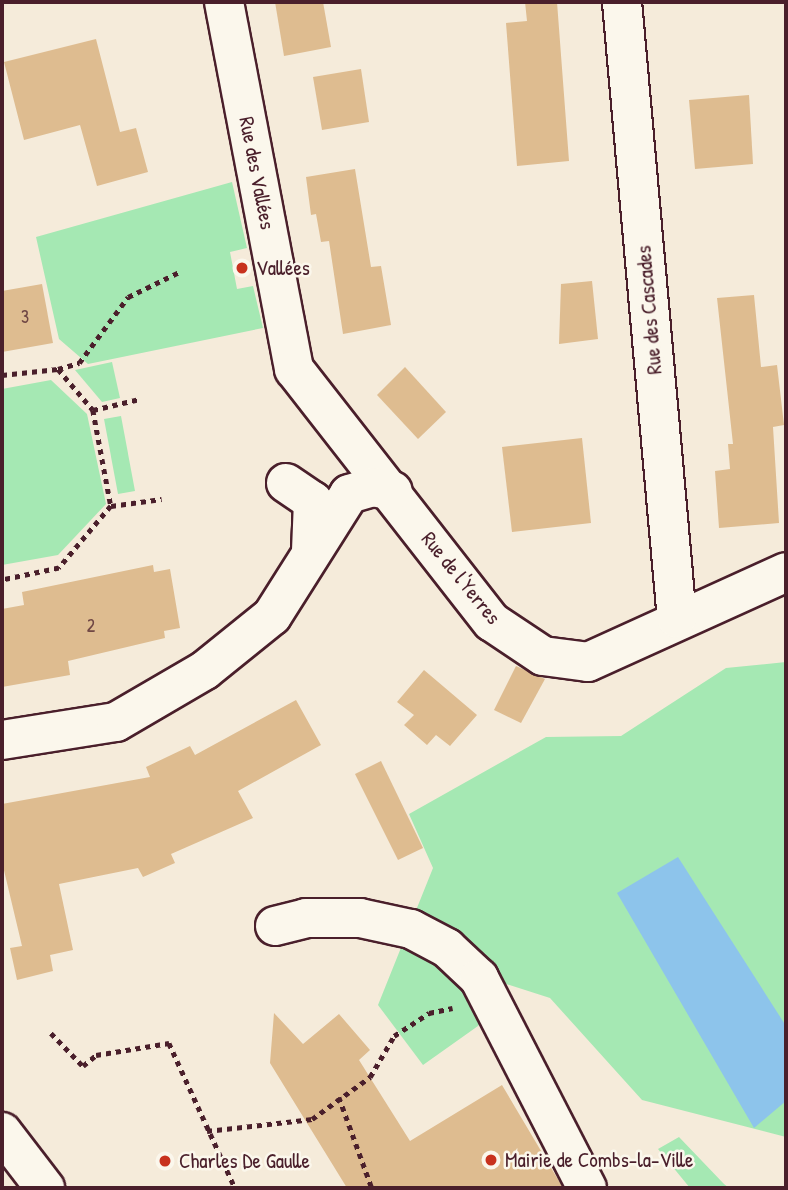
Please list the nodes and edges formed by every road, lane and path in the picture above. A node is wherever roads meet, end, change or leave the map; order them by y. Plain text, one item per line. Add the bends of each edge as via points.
1 (224, 2) edge
2 (622, 2) edge
3 (179, 272) dead end
4 (58, 369) junction
5 (2, 375) edge
6 (140, 399) dead end
7 (93, 410) junction
8 (327, 418) joint
9 (286, 483) dead end
10 (393, 491) junction
11 (162, 499) dead end
12 (111, 506) junction
13 (311, 553) junction
14 (786, 572) edge
15 (2, 580) edge
16 (677, 619) junction
17 (2, 740) edge
18 (275, 926) dead end
19 (487, 1001) junction
20 (51, 1033) dead end
21 (339, 1097) junction
22 (207, 1131) junction
23 (2, 1132) edge
24 (45, 1188) edge
25 (235, 1188) edge
26 (372, 1188) edge
27 (587, 1188) edge

1 - 8 street, Rue des Vallées via 294,369
2 - 16 street, Rue des Cascades
3 - 4 path via 128,297 79,363
4 - 5 path
4 - 7 path
6 - 7 path
7 - 12 path
8 - 10 street, Rue de l'Yerres
9 - 13 street via 313,501
10 - 13 street via 373,487 349,494
10 - 16 street, Rue de l'Yerres via 492,622 543,656 588,662
11 - 12 path
12 - 15 path via 59,568
13 - 17 street via 272,616 205,670 116,722
14 - 16 street, Rue de l'Yerres
18 - 19 street via 306,918 359,918 411,929 479,978
19 - 21 path via 417,1020 394,1036 370,1077
19 - 27 street
20 - 22 path via 83,1066 96,1055 169,1043
21 - 22 path via 312,1119
21 - 26 path
22 - 25 path
23 - 24 street

